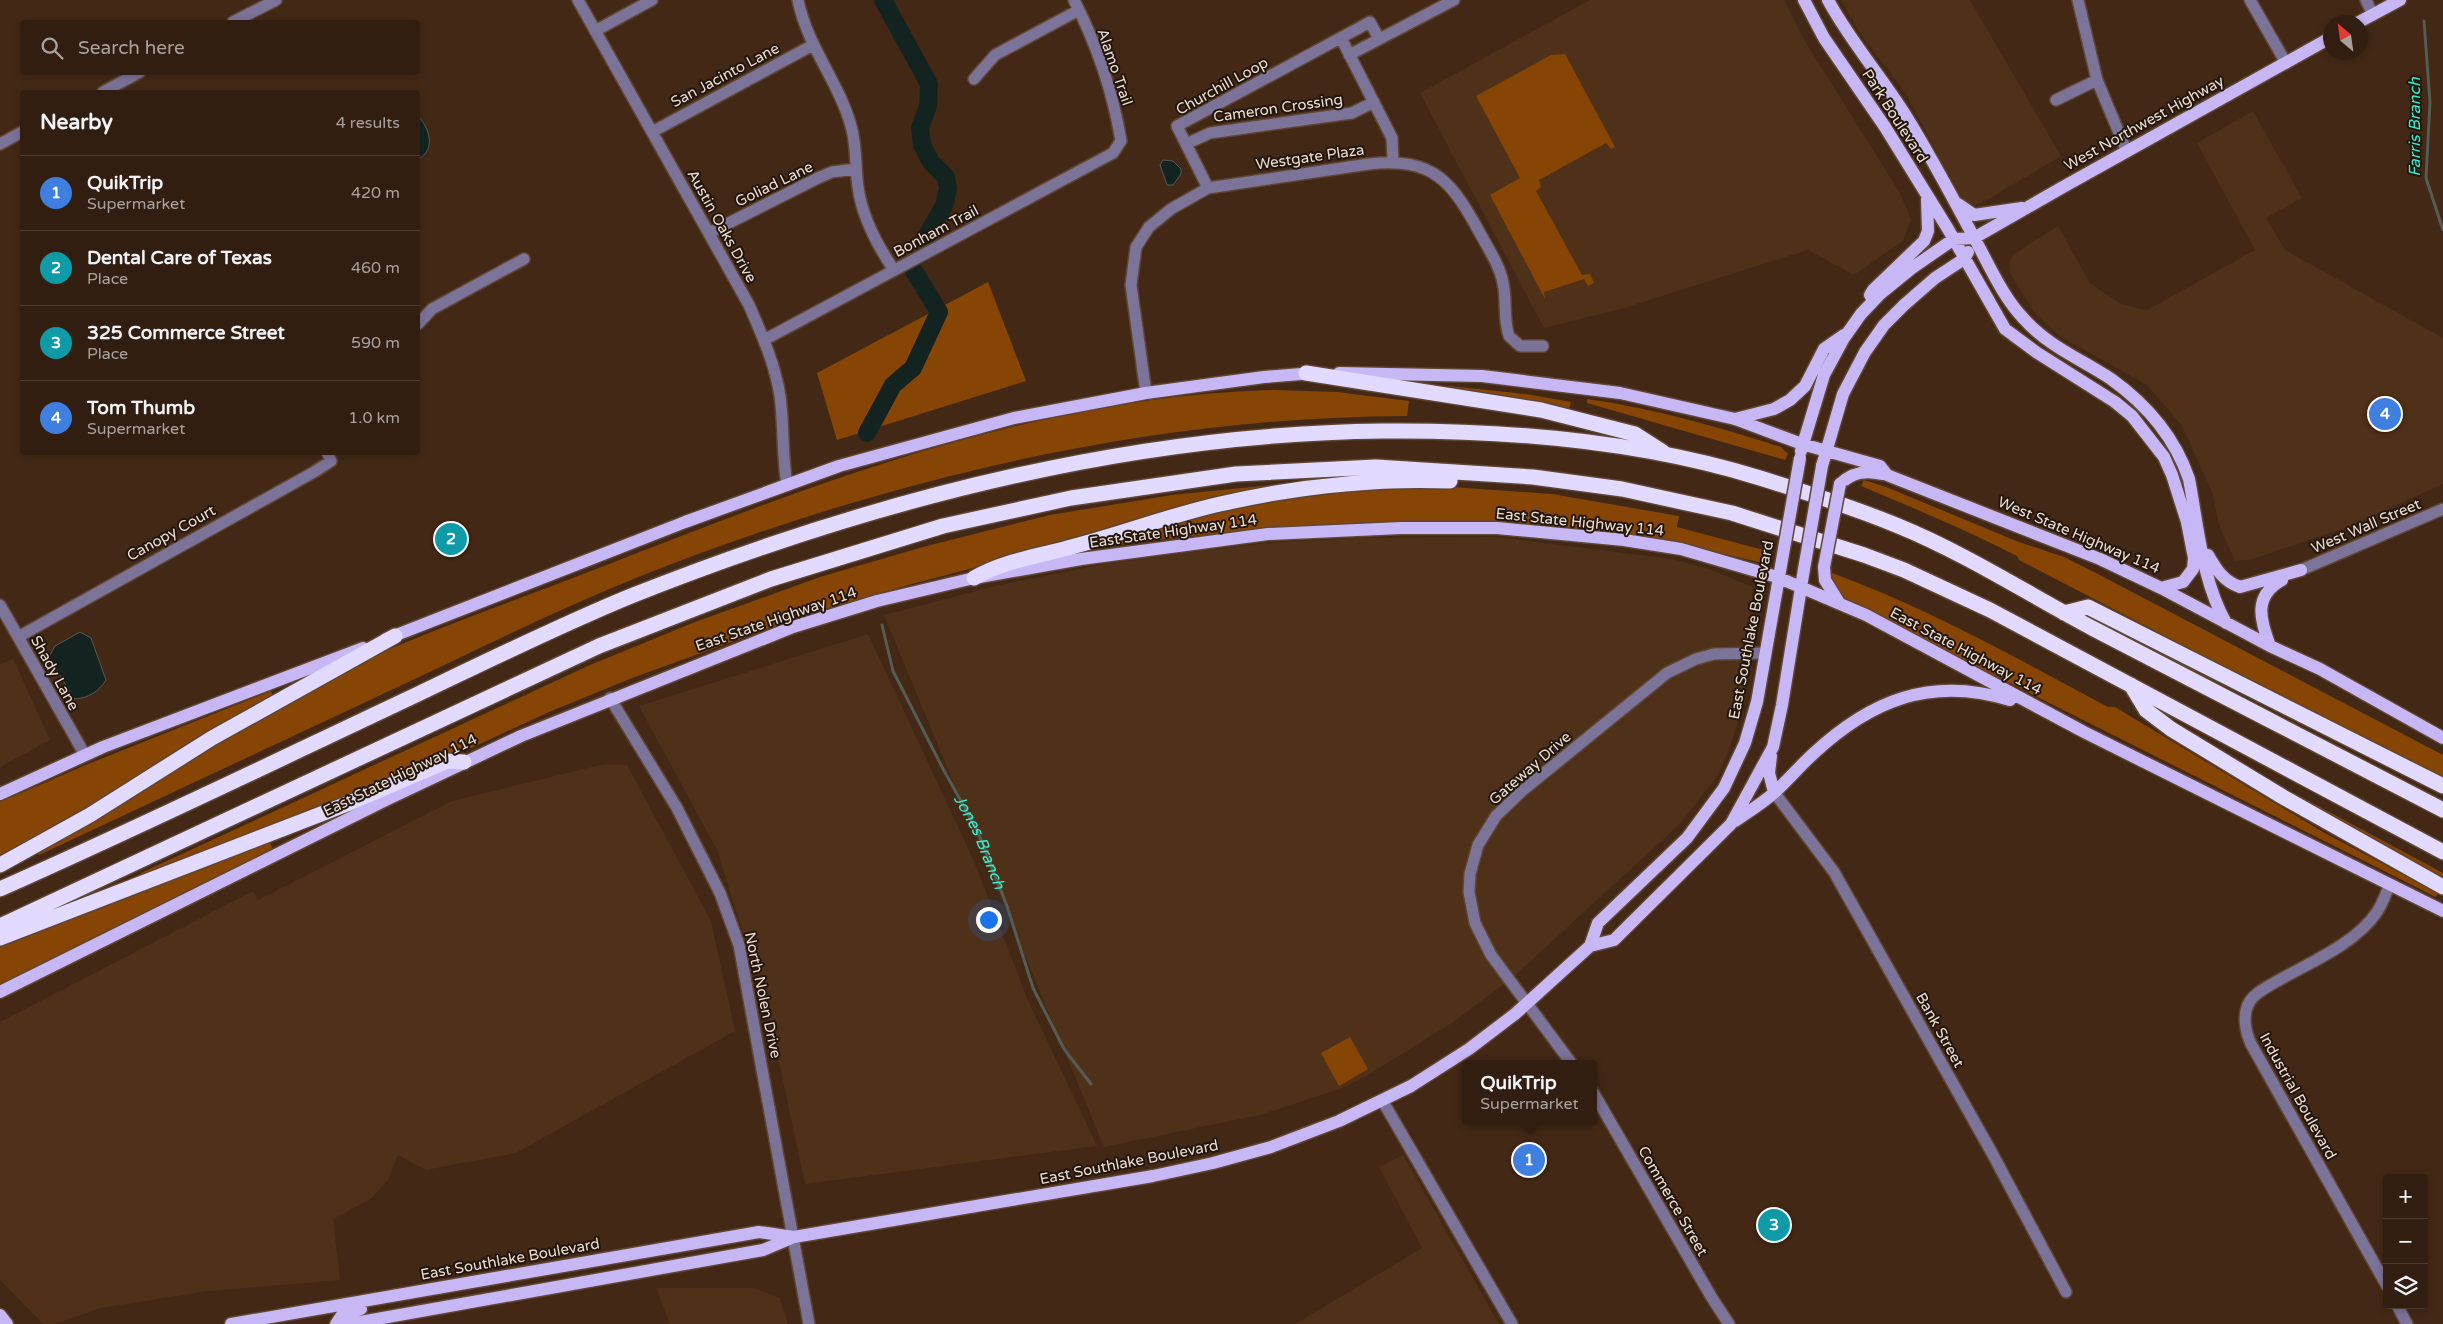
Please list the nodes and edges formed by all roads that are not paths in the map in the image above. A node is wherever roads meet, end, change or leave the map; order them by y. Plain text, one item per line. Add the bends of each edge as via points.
1 (276, 0) edge
2 (578, 0) edge
3 (652, 0) edge
4 (798, 0) edge
5 (1454, 0) edge
6 (1804, 0) edge
7 (1828, 0) edge
8 (2078, 0) edge
9 (2250, 0) edge
10 (2366, 0) edge
11 (2400, 0) edge
12 (1076, 5) edge
13 (2373, 15) junction
14 (2368, 18) edge
15 (238, 20) edge
16 (1842, 25) junction
17 (595, 31) junction
18 (1341, 38) junction
19 (1824, 38) junction
20 (1380, 39) junction
21 (2323, 42) edge
22 (813, 45) junction
23 (1349, 55) junction
24 (2286, 63) junction
25 (134, 75) edge
26 (974, 79) dead end
27 (2097, 80) junction
28 (107, 90) edge
29 (2056, 100) dead end
30 (1374, 102) junction
31 (652, 132) junction
32 (20, 133) edge
33 (0, 144) edge
34 (1186, 144) junction
35 (1119, 145) joint
36 (2127, 152) junction
37 (1393, 162) junction
38 (856, 169) junction
39 (1942, 181) junction
40 (1208, 188) junction
41 (1925, 192) junction
42 (2026, 208) junction
43 (708, 233) junction
44 (1976, 241) junction
45 (1959, 249) junction
46 (524, 259) dead end
47 (894, 270) junction
48 (1861, 314) junction
49 (420, 322) edge
50 (1846, 334) junction
51 (764, 340) junction
52 (1542, 346) dead end
53 (2056, 348) junction
54 (2048, 359) junction
55 (1306, 373) junction
56 (1146, 393) junction
57 (2128, 394) junction
58 (2119, 405) junction
59 (1735, 419) junction
60 (1802, 444) junction
61 (1827, 450) junction
62 (2176, 451) junction
63 (329, 455) edge
64 (1669, 456) junction
65 (2164, 457) junction
66 (1887, 475) junction
67 (787, 485) junction
68 (1598, 485) junction
69 (2443, 509) edge
70 (2202, 543) junction
71 (2193, 569) junction
72 (2301, 570) junction
73 (1777, 577) junction
74 (974, 578) junction
75 (1800, 585) junction
76 (2212, 587) junction
77 (2160, 588) junction
78 (1838, 601) junction
79 (0, 605) edge
80 (2064, 613) junction
81 (2226, 623) junction
82 (395, 636) junction
83 (18, 638) junction
84 (2270, 646) junction
85 (1765, 653) junction
86 (2131, 685) junction
87 (610, 698) junction
88 (2039, 708) junction
89 (2443, 738) edge
90 (1773, 747) junction
91 (85, 755) junction
92 (464, 762) junction
93 (2443, 786) edge
94 (1774, 792) junction
95 (0, 794) edge
96 (2443, 810) edge
97 (1731, 824) junction
98 (2443, 852) edge
99 (0, 865) edge
100 (2390, 884) junction
101 (2443, 886) edge
102 (0, 889) edge
103 (2443, 911) edge
104 (0, 926) edge
105 (0, 938) edge
106 (1590, 946) junction
107 (0, 992) edge
108 (1528, 1003) junction
109 (1569, 1060) edge
110 (1597, 1099) edge
111 (1382, 1100) junction
112 (794, 1237) junction
113 (2383, 1279) edge
114 (435, 1289) junction
115 (2066, 1292) dead end
116 (2399, 1309) edge
117 (0, 1315) edge
118 (7, 1324) edge
119 (231, 1324) edge
120 (336, 1324) edge
121 (349, 1324) edge
122 (809, 1324) edge
123 (1512, 1324) edge
124 (1729, 1324) edge
125 (2407, 1324) edge

1 - 15 street
2 - 17 street, Austin Oaks Drive
3 - 17 street
4 - 22 street
5 - 20 street
6 - 19 main road, Park Boulevard
7 - 16 main road, Park Boulevard
8 - 27 street
9 - 24 street
10 - 13 street
11 - 13 main road
12 - 26 street via 996,55
12 - 35 street, Alamo Trail via 1102,68 1118,124
13 - 14 main road
16 - 19 main road
16 - 39 main road, Park Boulevard via 1906,116
17 - 31 street, Austin Oaks Drive
18 - 20 street, Churchill Loop via 1370,22
18 - 23 street
18 - 34 street, Churchill Loop via 1177,126
19 - 41 main road, Park Boulevard via 1885,126
20 - 23 street
21 - 24 main road, West Northwest Highway
22 - 31 street, San Jacinto Lane
22 - 38 street via 851,125
23 - 30 street
24 - 36 main road, West Northwest Highway
25 - 28 street
27 - 29 street
27 - 36 street
30 - 34 street, Cameron Crossing via 1352,113 1210,133
30 - 37 street via 1392,138
31 - 43 street, Austin Oaks Drive
32 - 33 street
34 - 40 street, Churchill Loop
35 - 47 street, Bonham Trail via 1113,153
36 - 42 main road, West Northwest Highway
37 - 40 street, Westgate Plaza
37 - 52 street, Westgate Plaza via 1426,170 1447,183 1458,195 1501,274 1509,336 1520,346
38 - 43 street, Goliad Lane via 832,172 818,178
38 - 47 street via 863,211 873,236
39 - 42 main road via 1961,208 1974,215
39 - 44 main road, Park Boulevard
40 - 56 street, Westgate Plaza via 1159,217 1136,248 1131,285
41 - 45 main road, Park Boulevard
41 - 48 main road via 1929,218 1924,241 1873,290
42 - 44 main road, West Northwest Highway
43 - 51 street, Austin Oaks Drive
44 - 45 main road, West Northwest Highway
44 - 45 main road
44 - 53 main road, Park Boulevard via 2011,303
45 - 48 main road via 1912,268
45 - 54 main road, Park Boulevard via 2005,329
45 - 61 main road via 1935,278 1884,325 1864,352 1843,394
46 - 49 street via 432,309
47 - 51 street, Bonham Trail
48 - 50 main road
50 - 59 main road via 1824,349 1805,386 1790,400 1774,409
50 - 60 main road via 1824,374
51 - 67 street, Austin Oaks Drive via 780,398
53 - 54 main road
53 - 57 main road, Park Boulevard via 2111,380
54 - 58 main road, Park Boulevard
55 - 56 main road
55 - 59 main road, West State Highway 114 via 1482,376 1595,389
55 - 64 highway via 1541,410 1635,434
56 - 67 main road via 1014,418 839,466
57 - 58 main road
57 - 62 main road, Park Boulevard via 2157,420
58 - 65 main road, Park Boulevard via 2132,416
59 - 60 main road, West State Highway 114
60 - 61 main road, West State Highway 114
60 - 73 main road, East Southlake Boulevard, bridge
61 - 66 main road, West State Highway 114 via 1880,466
61 - 75 main road, bridge
62 - 65 main road
62 - 70 main road, Park Boulevard via 2189,479
63 - 83 street, Canopy Court via 331,461 314,472
64 - 80 highway via 1764,479 1892,523 1972,562
64 - 102 highway via 1581,441 1526,436 1426,431 1292,434 1123,454 1040,470 848,519 787,538 629,597
65 - 71 main road, Park Boulevard via 2187,522
66 - 77 main road, West State Highway 114 via 2063,544
66 - 78 main road, bridge via 1868,470 1846,478 1840,484 1824,567 1825,580
67 - 82 main road
68 - 74 highway via 1577,490 1444,481 1368,482 1273,494 1184,514 994,566
68 - 86 highway via 1732,513 1864,555 1952,591
68 - 104 highway via 1533,476 1376,467 1236,474 1071,498 943,526 771,578 599,646
69 - 72 street, West Wall Street
70 - 72 main road via 2218,573 2230,584 2240,587
70 - 76 main road, Park Boulevard
71 - 76 main road via 2203,584
71 - 77 main road via 2184,582
72 - 76 main road via 2254,590
72 - 84 main road via 2273,585 2266,593 2261,623
73 - 74 main road, East State Highway 114 via 1681,550 1624,540 1497,528 1401,528 1268,534 1081,559
73 - 75 main road, East State Highway 114
73 - 85 main road, East Southlake Boulevard
74 - 87 main road, East State Highway 114 via 877,601 793,627
75 - 78 main road, East State Highway 114
75 - 90 main road, East Southlake Boulevard
76 - 81 main road, Park Boulevard via 2217,607
77 - 81 main road, West State Highway 114
78 - 88 main road, East State Highway 114
79 - 83 street, Shady Lane
80 - 93 highway via 2088,607
80 - 96 highway
81 - 84 main road, West State Highway 114
82 - 91 main road
82 - 99 highway via 212,738 90,815
83 - 91 street, Shady Lane
84 - 89 main road, West State Highway 114 via 2320,669
85 - 106 main road, East Southlake Boulevard via 1757,702 1745,743 1724,788 1688,838 1598,923
85 - 108 street, Gateway Drive via 1714,654 1667,673 1522,791 1486,830 1470,874 1470,907 1491,955
86 - 98 highway
86 - 101 highway via 2146,710 2171,729 2283,798
87 - 92 main road, East State Highway 114
87 - 112 street, North Nolen Drive via 676,808 720,892 739,945
88 - 94 main road via 1995,695 1956,690 1935,690 1891,701 1855,719
88 - 100 main road, East State Highway 114
90 - 94 main road via 1769,765
90 - 97 main road, East Southlake Boulevard
91 - 95 main road
92 - 105 highway via 447,761 347,804
92 - 107 main road, East State Highway 114
94 - 97 main road
94 - 115 street, Bank Street via 1834,872
97 - 106 main road, East Southlake Boulevard via 1614,940
100 - 103 main road
100 - 113 street, Industrial Boulevard via 2377,912 2354,936 2251,999 2245,1023 2251,1044
106 - 108 main road, East Southlake Boulevard
108 - 109 street
108 - 111 main road, East Southlake Boulevard via 1469,1049 1411,1086
110 - 124 street, Commerce Street
111 - 112 main road, East Southlake Boulevard via 1287,1141 1213,1163
111 - 123 street
112 - 114 main road, East Southlake Boulevard via 759,1232
112 - 121 main road, East Southlake Boulevard via 763,1250
112 - 122 street, North Nolen Drive
114 - 119 main road, East Southlake Boulevard
114 - 120 main road via 412,1300 351,1310
116 - 125 street
117 - 118 main road

